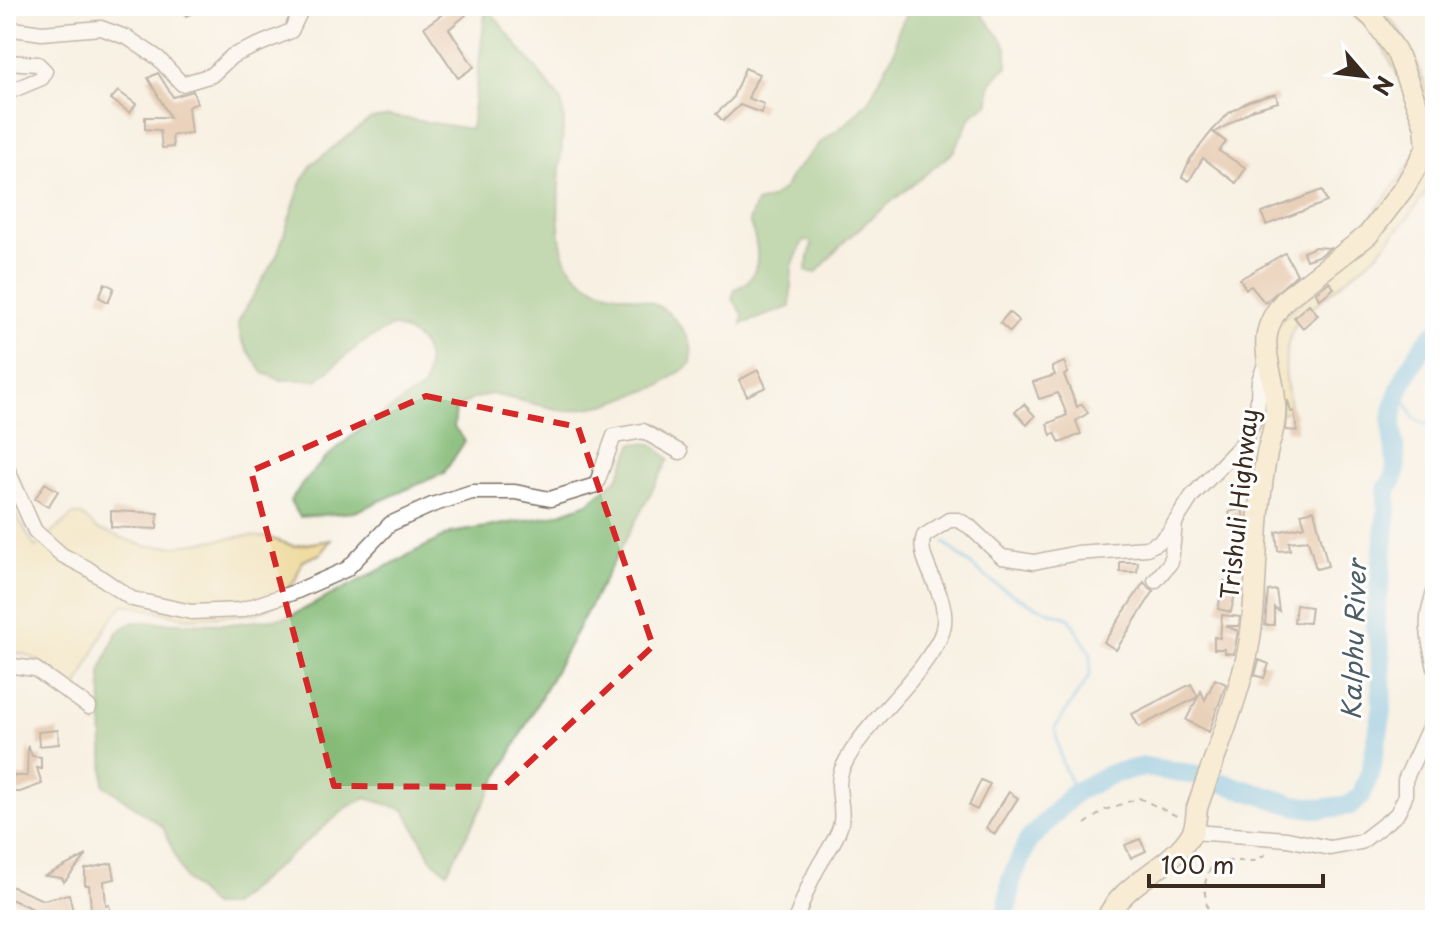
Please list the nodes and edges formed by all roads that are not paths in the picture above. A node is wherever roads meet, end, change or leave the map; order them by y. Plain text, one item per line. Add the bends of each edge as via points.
1 (303, 6) edge
2 (1359, 6) edge
3 (6, 28) edge
4 (6, 62) edge
5 (6, 93) edge
6 (1267, 358) junction
7 (680, 452) dead end
8 (6, 466) edge
9 (1175, 523) junction
10 (1155, 581) dead end
11 (1435, 590) edge
12 (6, 665) edge
13 (1435, 669) edge
14 (89, 707) dead end
15 (1435, 714) edge
16 (1195, 820) junction
17 (795, 920) edge
18 (1106, 920) edge

1 - 3 street via 291,31 232,56 212,75 182,84 158,58 101,28 42,33
2 - 6 street, Trishuli Highway via 1396,51 1425,126 1427,148 1368,235 1277,309 1267,327
4 - 5 street via 38,64 45,71 42,78
6 - 9 street via 1257,414 1244,442 1192,496
6 - 16 street, Trishuli Highway via 1275,386 1275,419 1260,503 1249,649
7 - 8 street via 643,431 614,436 596,485 550,499 472,492 390,524 347,569 295,592 241,610 191,612 132,599 62,555 35,531
9 - 10 street via 1171,562
9 - 17 street via 1147,548 1034,562 1002,557 969,526 953,519 924,536 922,551 942,600 943,630 914,678 842,768 841,824
11 - 13 street via 1426,634
12 - 14 street via 35,669
15 - 16 street via 1405,780 1397,814 1361,842 1330,848
16 - 18 street via 1172,855 1122,897

